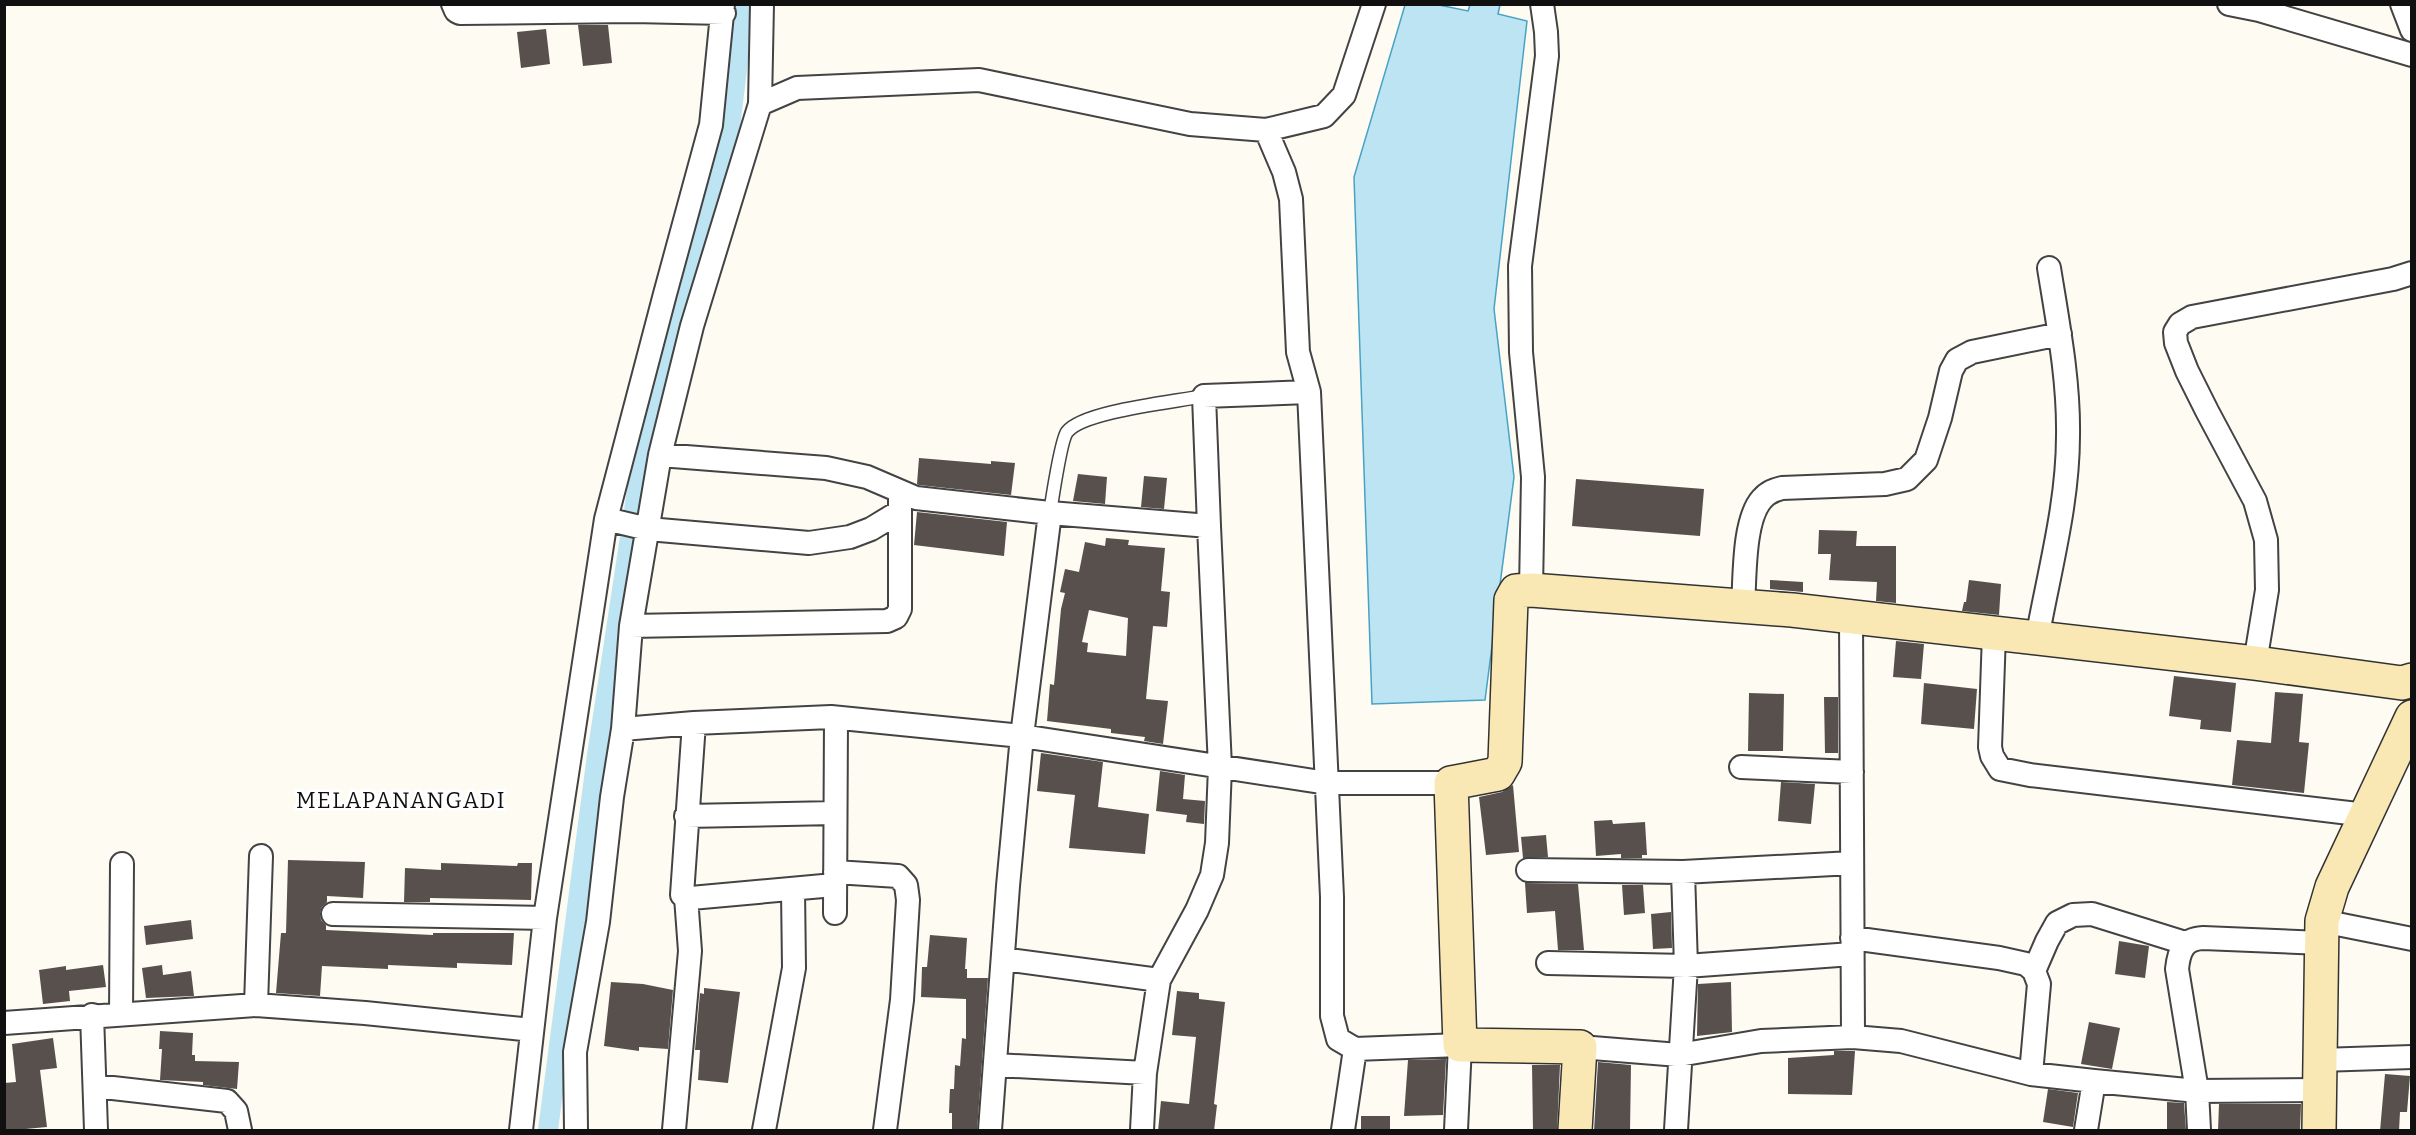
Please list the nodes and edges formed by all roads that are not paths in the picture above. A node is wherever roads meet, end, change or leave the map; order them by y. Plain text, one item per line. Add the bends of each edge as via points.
1 (453, 4) edge
2 (762, 4) edge
3 (1374, 4) edge
4 (1542, 4) edge
5 (2229, 4) edge
6 (2402, 4) edge
7 (724, 9) edge
8 (2412, 30) edge
9 (2412, 55) edge
10 (760, 104) junction
11 (1266, 130) junction
12 (2049, 268) dead end
13 (2412, 273) edge
14 (2060, 334) junction
15 (1309, 392) junction
16 (1204, 396) junction
17 (660, 455) junction
18 (899, 502) junction
19 (1050, 513) junction
20 (611, 520) junction
21 (1209, 526) junction
22 (647, 529) junction
23 (1531, 590) junction
24 (1743, 606) junction
25 (1851, 617) junction
26 (631, 626) junction
27 (1994, 634) junction
28 (2037, 639) junction
29 (2255, 663) junction
30 (2412, 680) edge
31 (831, 717) junction
32 (2412, 717) edge
33 (694, 723) junction
34 (623, 729) junction
35 (1022, 736) junction
36 (1220, 766) junction
37 (1741, 767) dead end
38 (1852, 772) junction
39 (1327, 783) junction
40 (1451, 783) junction
41 (835, 813) junction
42 (2366, 815) junction
43 (686, 816) junction
44 (261, 856) dead end
45 (1852, 863) junction
46 (122, 864) dead end
47 (1528, 870) dead end
48 (1683, 872) junction
49 (835, 878) junction
50 (793, 890) junction
51 (686, 897) junction
52 (835, 913) dead end
53 (333, 914) dead end
54 (545, 918) junction
55 (2322, 932) junction
56 (2412, 939) edge
57 (2186, 943) junction
58 (1852, 946) junction
59 (1003, 959) junction
60 (1548, 963) dead end
61 (1686, 966) junction
62 (2034, 971) junction
63 (1159, 980) junction
64 (256, 1005) junction
65 (121, 1014) junction
66 (92, 1015) junction
67 (4, 1023) edge
68 (532, 1029) junction
69 (1852, 1036) junction
70 (1460, 1045) junction
71 (1580, 1047) junction
72 (1356, 1049) junction
73 (1679, 1055) junction
74 (2412, 1058) edge
75 (996, 1065) junction
76 (1145, 1073) junction
77 (2031, 1074) junction
78 (2320, 1075) junction
79 (2094, 1081) junction
80 (95, 1086) junction
81 (2197, 1091) junction
82 (96, 1131) edge
83 (240, 1131) edge
84 (521, 1131) edge
85 (576, 1131) edge
86 (674, 1131) edge
87 (764, 1131) edge
88 (885, 1131) edge
89 (990, 1131) edge
90 (1142, 1131) edge
91 (1344, 1131) edge
92 (1456, 1131) edge
93 (1575, 1131) edge
94 (1676, 1131) edge
95 (2086, 1131) edge
96 (2199, 1131) edge
97 (2319, 1131) edge

1 - 7 street via 460,13
2 - 10 street
3 - 11 street via 1344,95 1324,116
4 - 23 street via 1546,56 1520,266 1521,352 1533,477
5 - 9 street
6 - 8 street
7 - 20 street via 711,125 664,294
10 - 11 street via 797,88 978,80 1190,124
10 - 17 street via 692,326
11 - 15 street via 1292,199 1298,352
12 - 14 street
13 - 29 street via 2192,317 2175,332 2187,371 2255,501 2266,540 2267,590
14 - 24 street via 1972,352 1957,360 1926,460 1907,479 1885,484 1770,491 1755,508 1750,524
14 - 28 street via 2068,436 2063,503
15 - 16 street
15 - 39 street
16 - 19 lane via 1078,422 1065,433
16 - 21 street
17 - 18 street via 826,468 867,477
17 - 22 street
18 - 19 street via 916,498
18 - 22 street via 871,529 850,537 809,543
18 - 26 street via 900,609 887,621
19 - 21 street
19 - 35 street
20 - 22 street
20 - 54 street
21 - 36 street
22 - 26 street
23 - 24 main road
23 - 40 main road via 1516,591 1511,600 1504,762 1498,774
24 - 25 main road
25 - 27 main road
25 - 38 street
26 - 34 street
27 - 28 main road
27 - 42 street via 1990,747 2000,769
28 - 29 main road
29 - 30 main road via 2402,683
31 - 33 street
31 - 35 street
31 - 41 street via 838,725
32 - 42 main road
33 - 34 street
33 - 43 street
34 - 85 street via 598,922 575,1052
35 - 36 street
35 - 59 street
36 - 39 street
36 - 63 street via 1212,875
37 - 38 street
38 - 45 street
39 - 40 street
39 - 72 street via 1332,1016 1338,1039
40 - 70 main road
41 - 43 street
41 - 49 street
42 - 55 main road via 2332,887
43 - 51 street via 681,893
44 - 64 street
45 - 48 street
45 - 58 street
46 - 65 street
47 - 48 street
48 - 61 street
49 - 50 street
49 - 52 street
49 - 88 street via 898,876 906,885 902,1000
50 - 51 street
50 - 87 street via 794,968
51 - 86 street via 690,951
53 - 54 street
54 - 68 street
55 - 56 street
55 - 57 street via 2203,938
55 - 78 main road
57 - 62 street via 2092,914 2073,915 2057,923
57 - 81 street via 2177,969
58 - 61 street
58 - 62 street via 1999,958 2026,964
58 - 69 street
59 - 63 street
59 - 75 street
60 - 61 street
61 - 73 street
62 - 77 street via 2040,996
63 - 76 street
64 - 65 street
64 - 68 street
65 - 66 street
66 - 67 street
66 - 80 street
68 - 84 street
69 - 73 street via 1761,1041
69 - 77 street via 1912,1044
70 - 71 main road
70 - 72 street
70 - 92 street
71 - 73 street
71 - 93 main road
72 - 91 street
73 - 94 street
74 - 78 street
75 - 76 street
75 - 89 street
76 - 90 street
77 - 79 street
78 - 81 street
78 - 97 main road
79 - 81 street
79 - 95 street
80 - 82 street
80 - 83 street via 227,1101 236,1111
81 - 96 street

